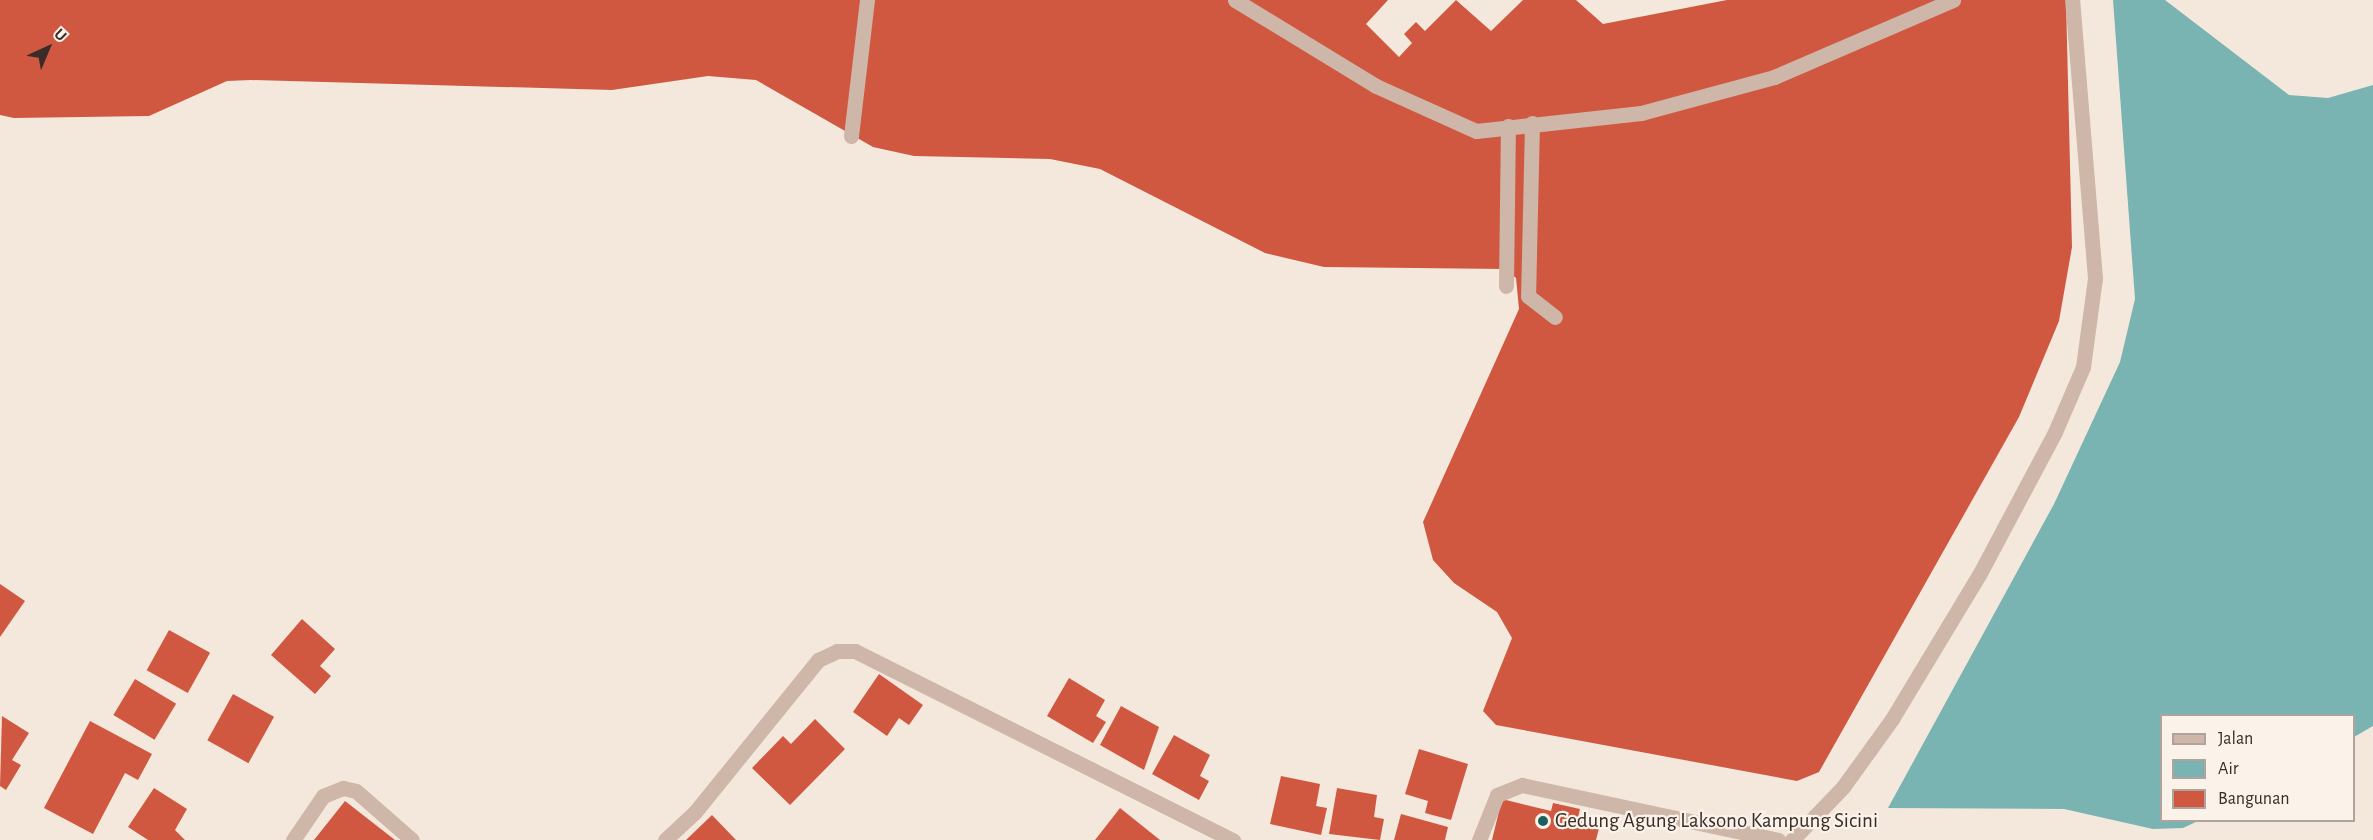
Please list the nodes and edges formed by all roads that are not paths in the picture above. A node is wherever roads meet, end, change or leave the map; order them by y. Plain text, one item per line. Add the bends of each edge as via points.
1 (867, 0) edge
2 (1235, 0) edge
3 (1953, 0) edge
4 (2072, 1) edge
5 (1532, 123) junction
6 (1508, 126) junction
7 (851, 136) dead end
8 (1506, 286) dead end
9 (1555, 317) dead end
10 (293, 840) edge
11 (412, 840) edge
12 (665, 840) edge
13 (1233, 840) edge
14 (1479, 840) edge
15 (1778, 840) edge
16 (1792, 840) edge

1 - 7 street
2 - 6 street via 1376,86 1476,131
3 - 5 street via 1774,77 1641,113
4 - 16 street via 2095,278 2083,367 2055,432 1985,564 1892,719 1844,786
5 - 6 street
5 - 9 street via 1528,296
6 - 8 street
10 - 11 street via 323,796 343,788 356,791
12 - 13 street via 695,812 818,660 846,651
14 - 15 street via 1497,795 1522,785

